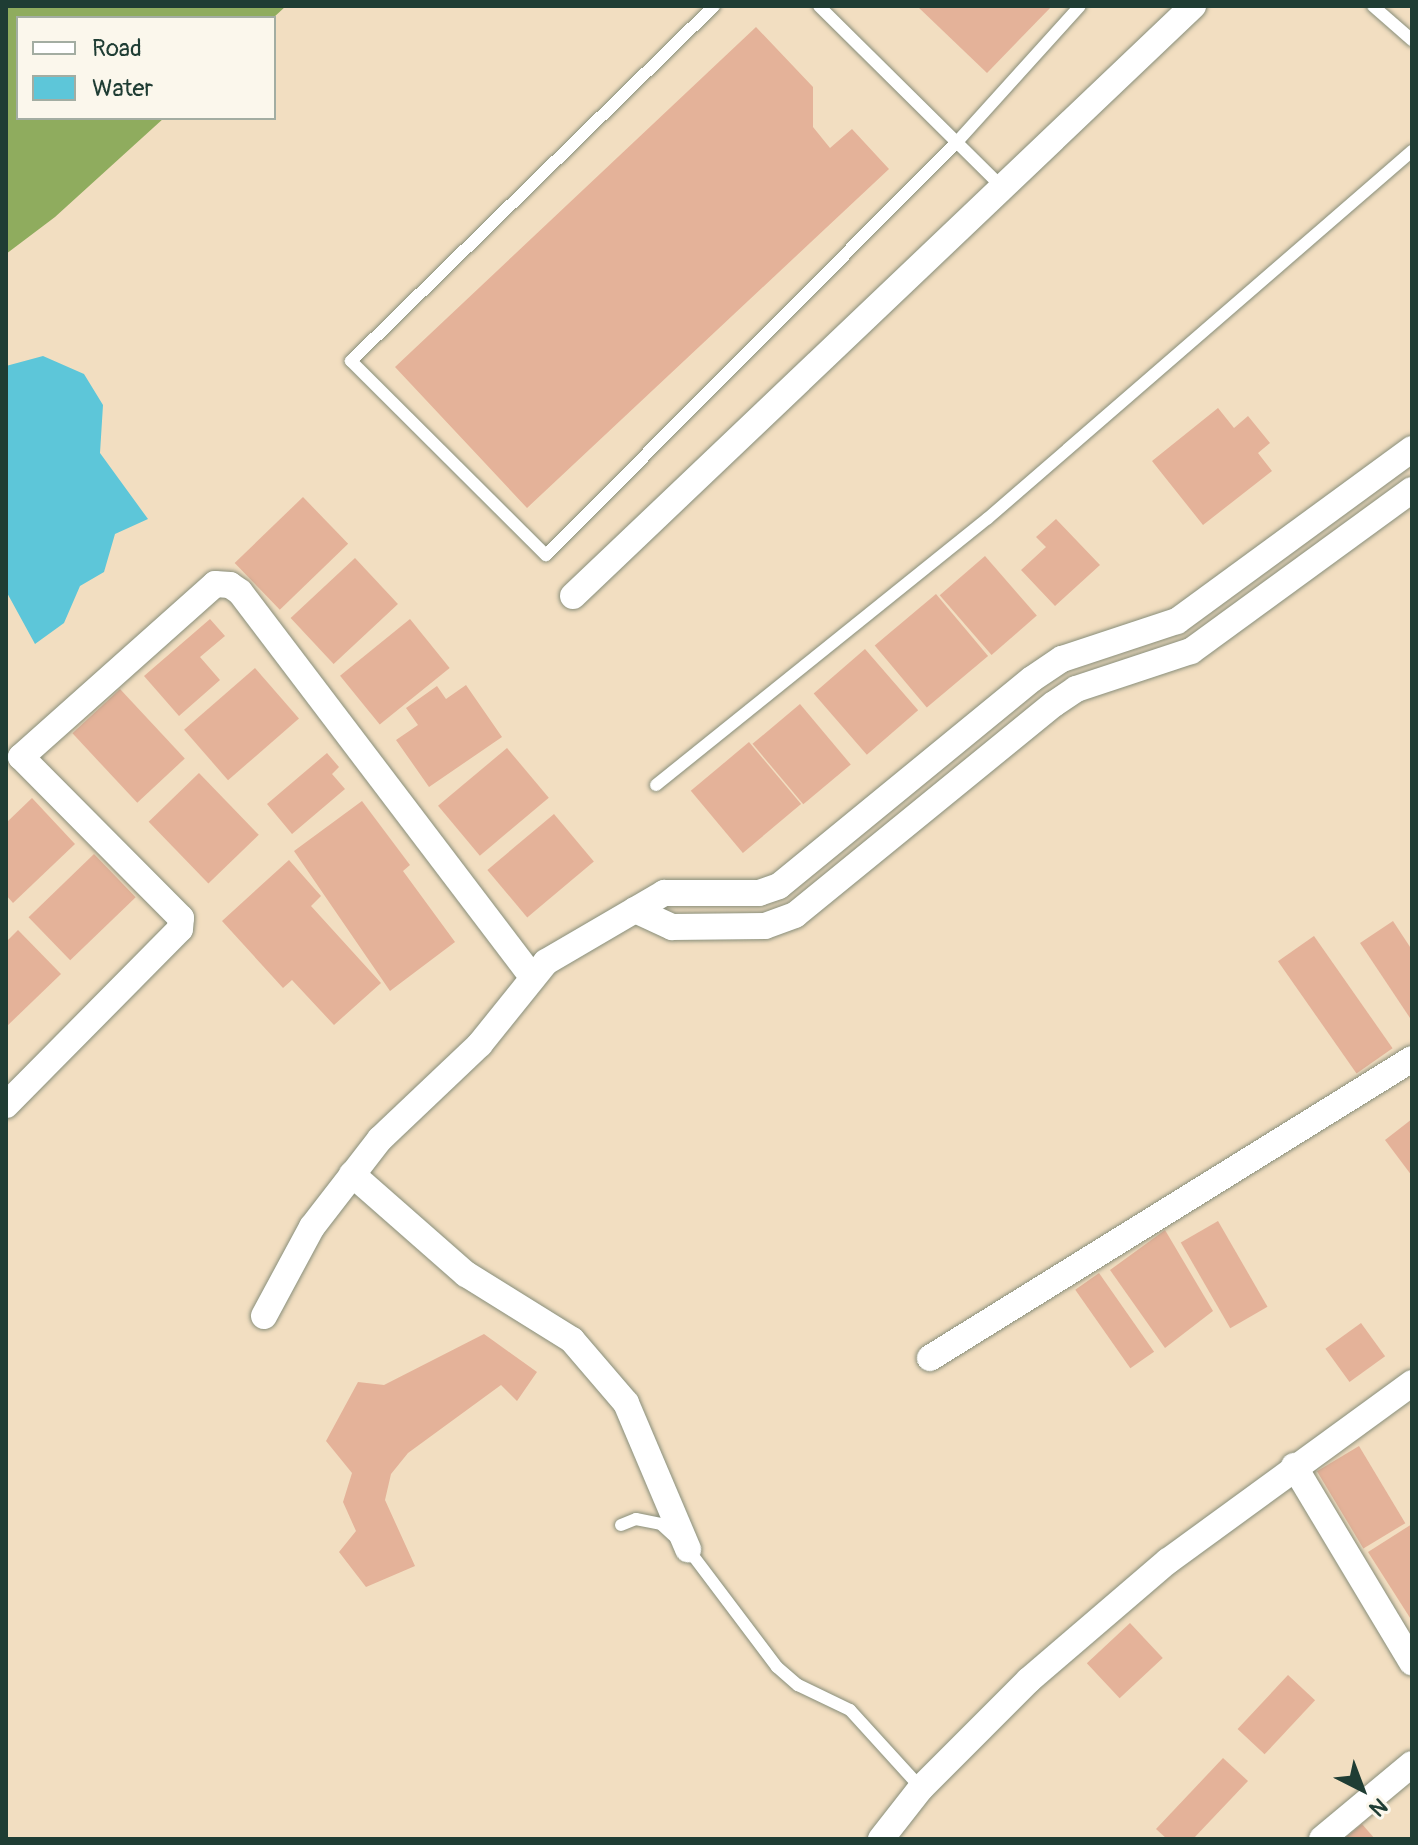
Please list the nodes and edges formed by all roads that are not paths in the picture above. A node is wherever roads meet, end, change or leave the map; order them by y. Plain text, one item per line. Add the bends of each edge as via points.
1 (714, 6) edge
2 (819, 6) edge
3 (1080, 6) edge
4 (1193, 6) edge
5 (1373, 6) edge
6 (1412, 40) edge
7 (957, 142) junction
8 (1412, 151) edge
9 (1002, 187) junction
10 (1412, 449) edge
11 (1412, 490) edge
12 (573, 596) dead end
13 (1032, 679) junction
14 (1054, 704) junction
15 (14, 748) edge
16 (656, 785) dead end
17 (635, 910) junction
18 (531, 975) junction
19 (1412, 1059) edge
20 (6, 1105) edge
21 (352, 1174) junction
22 (264, 1316) dead end
23 (930, 1358) dead end
24 (1412, 1383) edge
25 (1294, 1466) junction
26 (621, 1525) dead end
27 (688, 1549) junction
28 (1409, 1649) edge
29 (1412, 1764) edge
30 (921, 1788) junction
31 (881, 1839) edge
32 (1322, 1839) edge

1 - 7 lane via 351,361 546,555
2 - 7 lane
3 - 7 lane
4 - 9 street
5 - 6 lane
7 - 9 lane
8 - 16 lane via 987,519
9 - 12 street
10 - 13 street via 1177,621 1062,659
11 - 14 street via 1191,651 1076,689
13 - 14 street
13 - 17 street via 779,886 759,893 664,893
14 - 17 street via 795,915 765,926 672,927
15 - 18 street via 215,584 230,585
15 - 20 street via 181,918 180,929
17 - 18 street
18 - 21 street via 480,1044 380,1139
19 - 23 street
21 - 22 street via 312,1227
21 - 27 street via 466,1274 572,1340 626,1403
24 - 25 street
25 - 28 street
25 - 30 street via 1168,1561 1029,1680
26 - 27 lane via 636,1519 661,1524
27 - 30 lane via 777,1667 798,1685 850,1710
29 - 32 street
30 - 31 street

